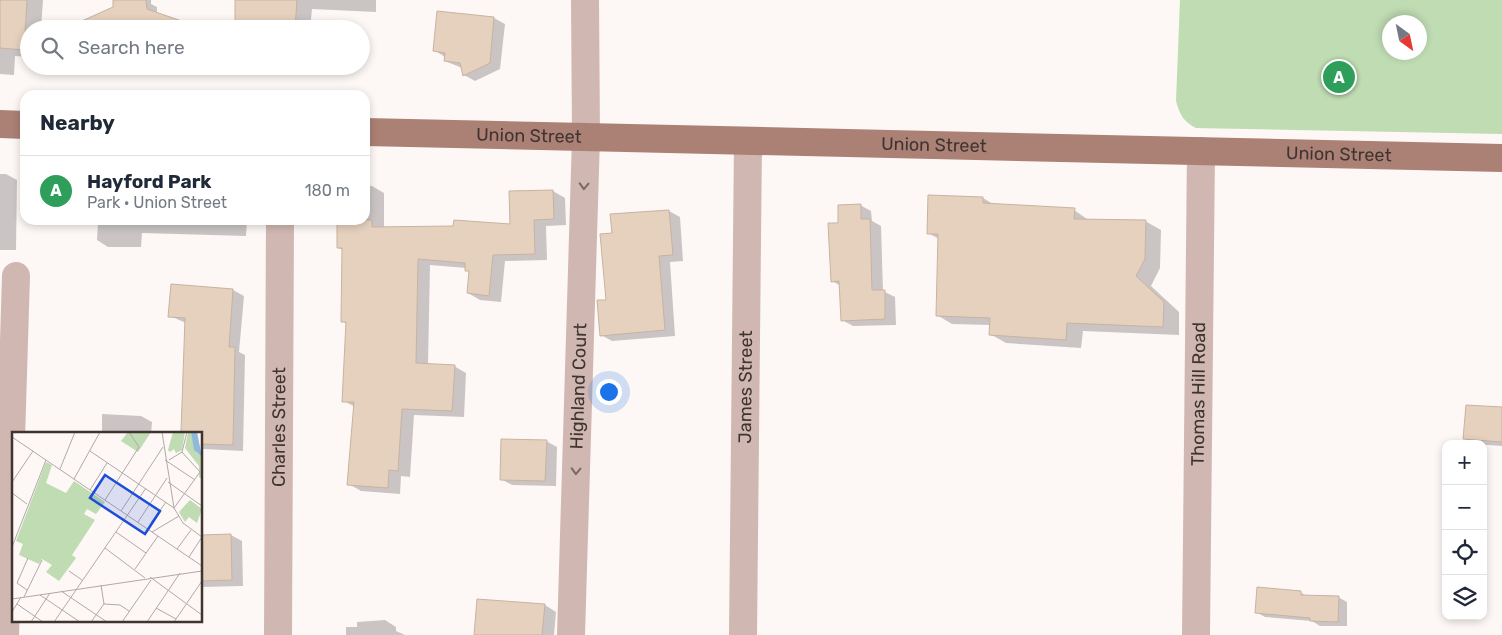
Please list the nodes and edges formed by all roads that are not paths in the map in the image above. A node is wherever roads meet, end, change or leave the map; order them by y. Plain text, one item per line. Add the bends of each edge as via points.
1 (585, 0) edge
2 (0, 124) edge
3 (20, 125) edge
4 (370, 132) edge
5 (586, 137) junction
6 (748, 141) junction
7 (1202, 151) junction
8 (1502, 158) edge
9 (280, 225) edge
10 (16, 276) dead end
11 (5, 635) edge
12 (278, 635) edge
13 (571, 635) edge
14 (743, 635) edge
15 (1196, 635) edge

1 - 5 street, Highland Court
2 - 3 main road
4 - 5 main road, Union Street
5 - 6 main road, Union Street
5 -> 13 street, Highland Court
6 - 7 main road, Union Street
6 - 14 street, James Street
7 - 8 main road, Union Street
7 - 15 street, Thomas Hill Road
9 - 12 street, Charles Street
10 - 11 street

